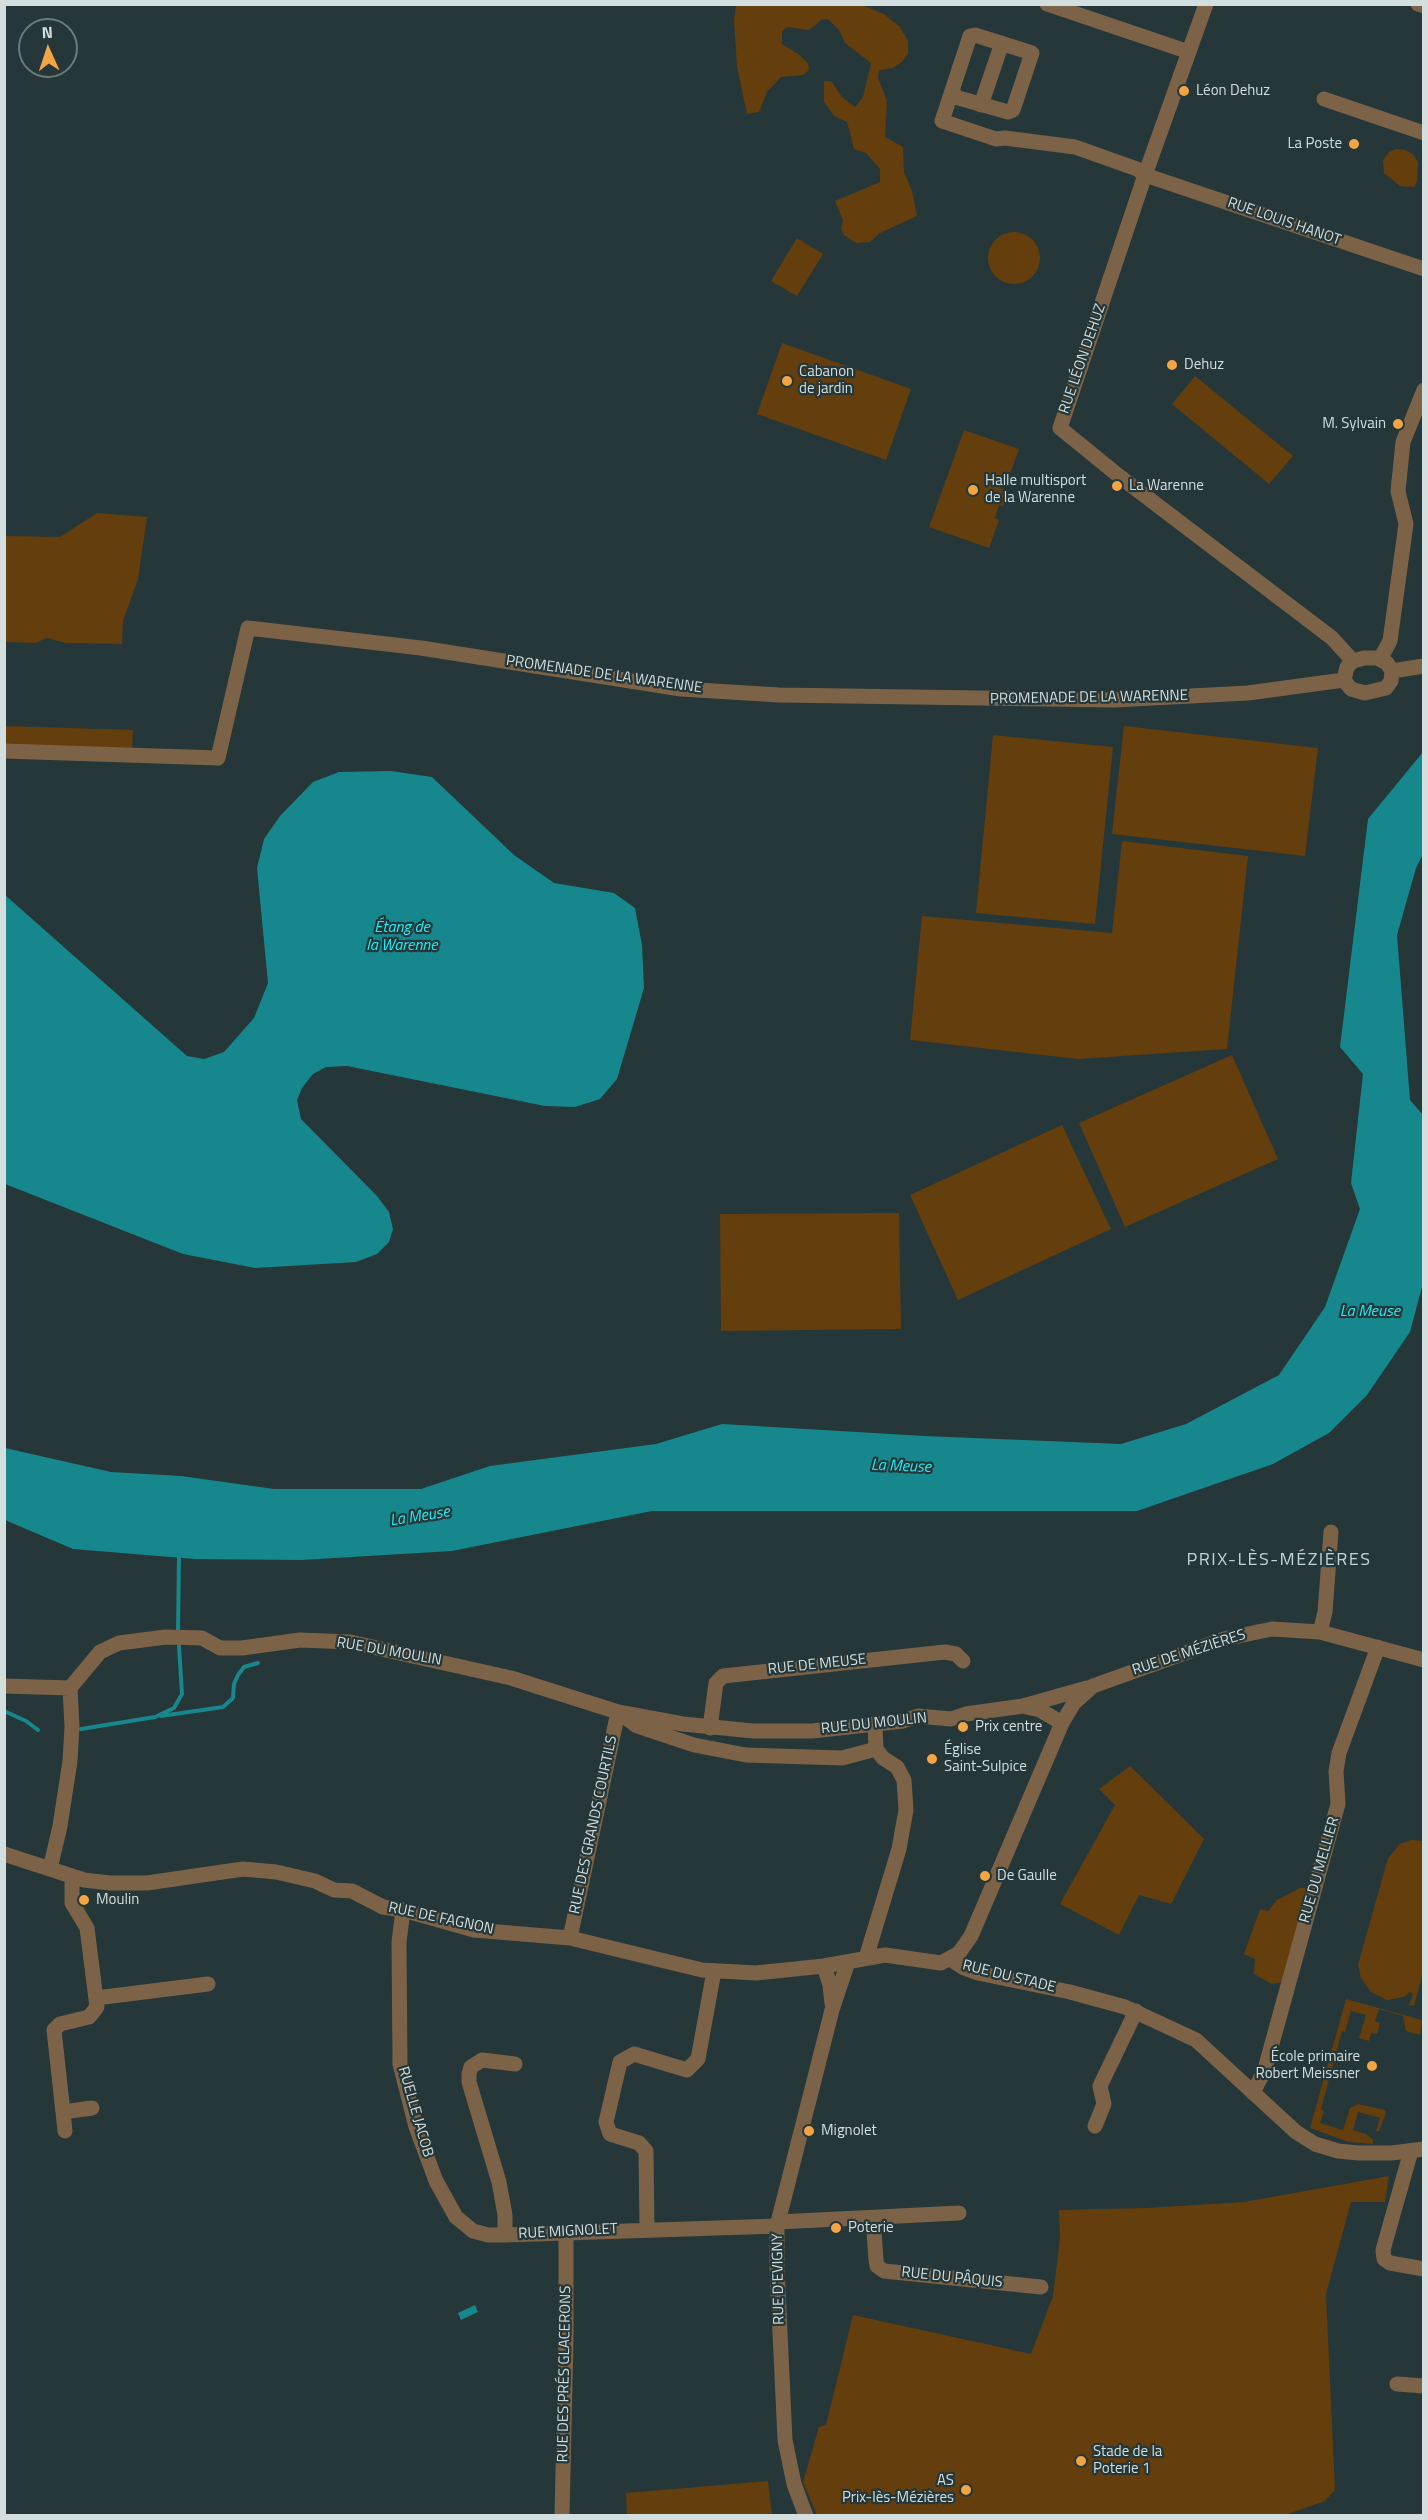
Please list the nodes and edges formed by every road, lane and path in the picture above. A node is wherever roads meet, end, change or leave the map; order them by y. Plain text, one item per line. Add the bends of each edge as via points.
1 (1047, 4) edge
2 (1206, 4) edge
3 (1419, 4) edge
4 (1424, 6) edge
5 (1002, 43) junction
6 (1188, 52) junction
7 (953, 90) junction
8 (1324, 99) dead end
9 (981, 105) junction
10 (1008, 112) junction
11 (1424, 133) edge
12 (1005, 138) junction
13 (1145, 176) junction
14 (1424, 269) edge
15 (1424, 390) edge
16 (1417, 423) edge
17 (1380, 660) junction
18 (1353, 661) junction
19 (1424, 666) edge
20 (1392, 671) junction
21 (1344, 680) junction
22 (4, 751) edge
23 (1331, 1532) dead end
24 (1320, 1632) junction
25 (1378, 1647) junction
26 (1424, 1660) edge
27 (963, 1661) dead end
28 (4, 1686) edge
29 (1093, 1686) junction
30 (70, 1688) junction
31 (1044, 1701) junction
32 (1023, 1706) junction
33 (618, 1712) junction
34 (1067, 1715) junction
35 (875, 1725) junction
36 (710, 1728) junction
37 (876, 1749) junction
38 (4, 1854) edge
39 (50, 1869) junction
40 (72, 1876) junction
41 (403, 1910) junction
42 (570, 1938) junction
43 (866, 1958) junction
44 (950, 1959) junction
45 (848, 1962) junction
46 (824, 1966) junction
47 (714, 1971) junction
48 (208, 1984) dead end
49 (96, 1998) junction
50 (832, 2010) junction
51 (1136, 2011) junction
52 (516, 2064) dead end
53 (1253, 2093) junction
54 (92, 2108) dead end
55 (63, 2112) junction
56 (1095, 2126) dead end
57 (65, 2131) dead end
58 (1417, 2150) edge
59 (959, 2213) dead end
60 (873, 2218) junction
61 (778, 2224) junction
62 (647, 2228) junction
63 (566, 2232) junction
64 (505, 2235) junction
65 (1424, 2269) edge
66 (1041, 2286) dead end
67 (1397, 2384) dead end
68 (1424, 2386) edge
69 (562, 2516) edge
70 (806, 2516) edge

1 - 6 street
2 - 6 street, RUE LÉON DEHUZ
3 - 4 street
5 - 7 street via 970,36
5 - 9 street
5 - 10 street via 1032,53 1013,110
6 - 13 street, RUE LÉON DEHUZ
7 - 9 street via 955,97
7 - 12 street, RUE LOUIS HANOT via 942,121 996,139
8 - 11 street
9 - 10 street
10 - 12 street
12 - 13 street, RUE LOUIS HANOT via 1075,147 1137,169
13 - 14 street, RUE LOUIS HANOT
13 - 18 street, RUE LÉON DEHUZ via 1060,428 1332,639
15 - 16 street
16 - 17 street via 1403,442 1398,491 1406,524 1390,641
17 - 18 street
17 - 20 street
18 - 21 street
19 - 20 street
20 - 21 street via 1386,688 1375,692 1351,689
21 - 22 street, PROMENADE DE LA WARENNE via 1248,693 1114,700 779,695 681,689 421,648 248,628 219,758
23 - 24 street
24 - 25 street, RUE DE MÉZIÈRES
24 - 29 street, RUE DE MÉZIÈRES via 1250,1632
25 - 26 street, RUE DE MÉZIÈRES
25 - 53 street, RUE DU MELLIER via 1339,1754 1338,1804 1264,2069
27 - 36 street, RUE DE MEUSE via 956,1654 945,1652 723,1676 716,1683
28 - 30 street
29 - 31 street, RUE DU MOULIN
29 - 34 street, RUE DE MÉZIÈRES
30 - 33 street, RUE DU MOULIN via 100,1652 118,1643 166,1637 202,1638 220,1648 300,1640 350,1642 511,1678
30 - 39 street via 70,1761
31 - 32 street, RUE DU MOULIN
31 - 34 street
32 - 34 street, RUE DU MOULIN
32 - 35 street, RUE DU MOULIN via 951,1719 918,1716
33 - 36 street, RUE DU MOULIN
33 - 37 street, RUE DU MOULIN via 637,1726 694,1745 746,1755 842,1758
33 - 42 street, RUE DES GRANDS COURTILS
34 - 44 street via 971,1936
35 - 36 street, RUE DU MOULIN via 778,1732
35 - 37 street
37 - 43 street via 897,1767 904,1780 906,1799 903,1830
38 - 39 street, RUE DE FAGNON
39 - 40 street, RUE DE FAGNON
40 - 41 street, RUE DE FAGNON via 136,1884 223,1871 260,1870 303,1878 334,1890 352,1892 382,1907
40 - 49 street via 72,1903 87,1928
41 - 42 street, RUE DE FAGNON via 474,1930
41 - 64 street, RUELLE JACOB via 399,1942 400,2064 416,2127 435,2181 456,2217 473,2231
42 - 47 street, RUE DE FAGNON
43 - 44 street, RUE DU STADE via 892,1955 935,1963
43 - 45 street, RUE DU STADE
44 - 51 street, RUE DU STADE via 978,1973 1090,1996
45 - 46 street, RUE DE FAGNON
45 - 50 street, RUE D'EVIGNY
46 - 47 street, RUE DE FAGNON via 756,1973
46 - 50 street, RUE D'EVIGNY
47 - 62 street via 698,2059 687,2070 634,2054 620,2062 606,2122 610,2134 639,2143 646,2151
48 - 49 street
49 - 55 street via 97,2007 89,2017 60,2024 54,2030
50 - 61 street, RUE D'EVIGNY
51 - 53 street, RUE DU STADE via 1196,2040
51 - 56 street via 1100,2086 1104,2104
52 - 64 street, RUE MIGNOLET via 482,2061 471,2067 469,2074 499,2182
53 - 58 street, RUE DU STADE via 1315,2145 1359,2153
54 - 55 street
55 - 57 street
58 - 65 street via 1383,2250 1384,2259 1390,2263
59 - 60 street
60 - 61 street
60 - 66 street, RUE DU PÂQUIS via 877,2265 884,2271
61 - 62 street, RUE MIGNOLET
61 - 70 street, RUE D'EVIGNY via 785,2440 794,2484
62 - 63 street, RUE MIGNOLET
63 - 64 street, RUE MIGNOLET
63 - 69 street, RUE DES PRÉS GLACERONS
67 - 68 street

